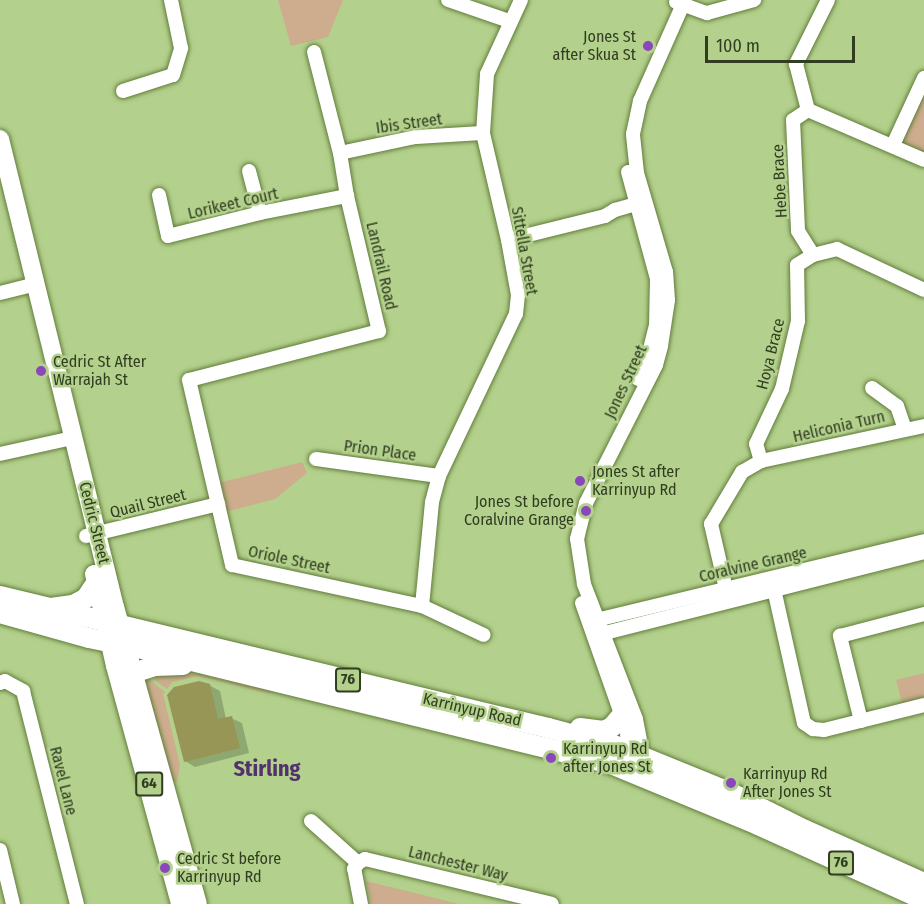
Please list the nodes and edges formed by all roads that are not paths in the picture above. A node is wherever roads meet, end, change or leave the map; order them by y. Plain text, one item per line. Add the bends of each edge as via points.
1 (171, 0) edge
2 (448, 0) edge
3 (521, 0) edge
4 (754, 0) edge
5 (828, 0) edge
6 (680, 2) edge
7 (716, 4) edge
8 (509, 21) junction
9 (314, 52) dead end
10 (924, 78) edge
11 (123, 91) dead end
12 (808, 110) junction
13 (483, 133) junction
14 (0, 140) edge
15 (893, 145) junction
16 (340, 153) junction
17 (924, 160) edge
18 (249, 171) dead end
19 (0, 178) edge
20 (159, 195) dead end
21 (347, 196) junction
22 (642, 207) junction
23 (260, 213) junction
24 (508, 240) junction
25 (813, 255) junction
26 (31, 285) junction
27 (924, 290) edge
28 (0, 293) edge
29 (189, 380) joint
30 (872, 388) dead end
31 (924, 426) edge
32 (905, 429) junction
33 (68, 439) junction
34 (0, 454) edge
35 (316, 459) dead end
36 (760, 461) junction
37 (439, 476) junction
38 (218, 504) junction
39 (91, 535) junction
40 (924, 541) edge
41 (924, 552) edge
42 (96, 584) junction
43 (726, 589) junction
44 (774, 589) junction
45 (0, 596) edge
46 (422, 606) junction
47 (37, 607) junction
48 (0, 613) edge
49 (924, 614) edge
50 (597, 627) junction
51 (116, 634) junction
52 (484, 635) dead end
53 (219, 667) junction
54 (133, 673) junction
55 (0, 682) edge
56 (924, 705) edge
57 (622, 715) junction
58 (861, 721) junction
59 (548, 728) junction
60 (634, 762) junction
61 (160, 792) junction
62 (311, 820) dead end
63 (835, 843) junction
64 (0, 850) edge
65 (358, 863) junction
66 (883, 883) junction
67 (924, 883) edge
68 (924, 900) edge
69 (13, 904) edge
70 (76, 904) edge
71 (180, 904) edge
72 (198, 904) edge
73 (362, 904) edge
74 (552, 904) edge

1 - 11 street via 181,48 172,75
2 - 8 street
3 - 8 street, Sittella Street
4 - 7 street
5 - 12 street via 796,64
6 - 7 street via 707,14
6 - 22 street, Jones Street via 636,87 626,121 626,164
8 - 13 street, Sittella Street via 487,74
9 - 16 street, Landrail Road
10 - 15 street
12 - 15 street
12 - 25 street, Hebe Brace via 793,120 798,231
13 - 16 street, Ibis Street via 415,137
13 - 24 street, Sittella Street
14 - 26 main road, Cedric Street / 64
15 - 17 street
16 - 21 street, Landrail Road
18 - 23 street
19 - 26 main road, Cedric Street / 64
20 - 23 street, Lorikeet Court via 168,236
21 - 23 street, Lorikeet Court
21 - 29 street, Landrail Road via 379,331
22 - 24 street via 616,218 606,216
22 - 50 street, Jones Street via 654,265 656,325 644,368 573,517 569,541 572,572
24 - 37 street, Sittella Street via 518,295 516,314
25 - 27 street via 837,249
25 - 36 street, Hoya Brace via 797,265 798,321 782,388 756,444
26 - 28 street
26 - 33 main road, Cedric Street / 64
29 - 38 street, Oriole Street
30 - 32 street via 897,406
31 - 32 street, Heliconia Turn
32 - 36 street, Heliconia Turn
33 - 34 street
33 - 39 main road, Cedric Street / 64
35 - 37 street, Prion Place
36 - 43 street via 742,472 711,524
37 - 46 street, Sittella Street via 432,502
38 - 39 street, Quail Street
38 - 46 street, Oriole Street via 232,565
39 - 42 main road, Cedric Street / 64
39 - 51 main road, Cedric Street / 64
40 - 43 street, Coralvine Grange
41 - 44 street, Coralvine Grange
42 - 47 highway via 86,598 73,605
42 - 51 main road, Cedric Street / 64
43 - 50 street, Coralvine Grange
44 - 50 street, Coralvine Grange
44 - 58 street via 804,723 824,730
45 - 47 highway, Karrinyup Road / 76
46 - 52 street, Oriole Street
47 - 51 highway, Karrinyup Road / 76
48 - 51 highway, Karrinyup Road / 76
49 - 58 street via 840,636
50 - 57 street, Jones Street
50 - 60 street, Jones Street via 636,719
51 - 53 highway, Karrinyup Road / 76
51 - 54 main road, Cedric Street / 64
51 - 59 highway, Karrinyup Road / 76
51 - 61 main road, Cedric Street / 64
53 - 54 highway via 164,665
53 - 60 highway, Karrinyup Road / 76 via 515,738
54 - 61 main road, Cedric Street / 64
55 - 70 street, Ravel Lane via 23,691
56 - 58 street
57 - 59 highway via 604,731 574,726
57 - 60 street, Jones Street
59 - 60 highway, Karrinyup Road / 76
60 - 63 highway, Karrinyup Road / 76 via 727,791
60 - 66 highway, Karrinyup Road / 76
61 - 71 main road, Cedric Street / 64
61 - 72 main road, Cedric Street / 64
62 - 65 street
63 - 66 highway via 884,871
63 - 67 highway, Karrinyup Road / 76
64 - 69 street
65 - 73 street via 354,869
65 - 74 street, Lanchester Way via 373,860
66 - 68 highway, Karrinyup Road / 76

